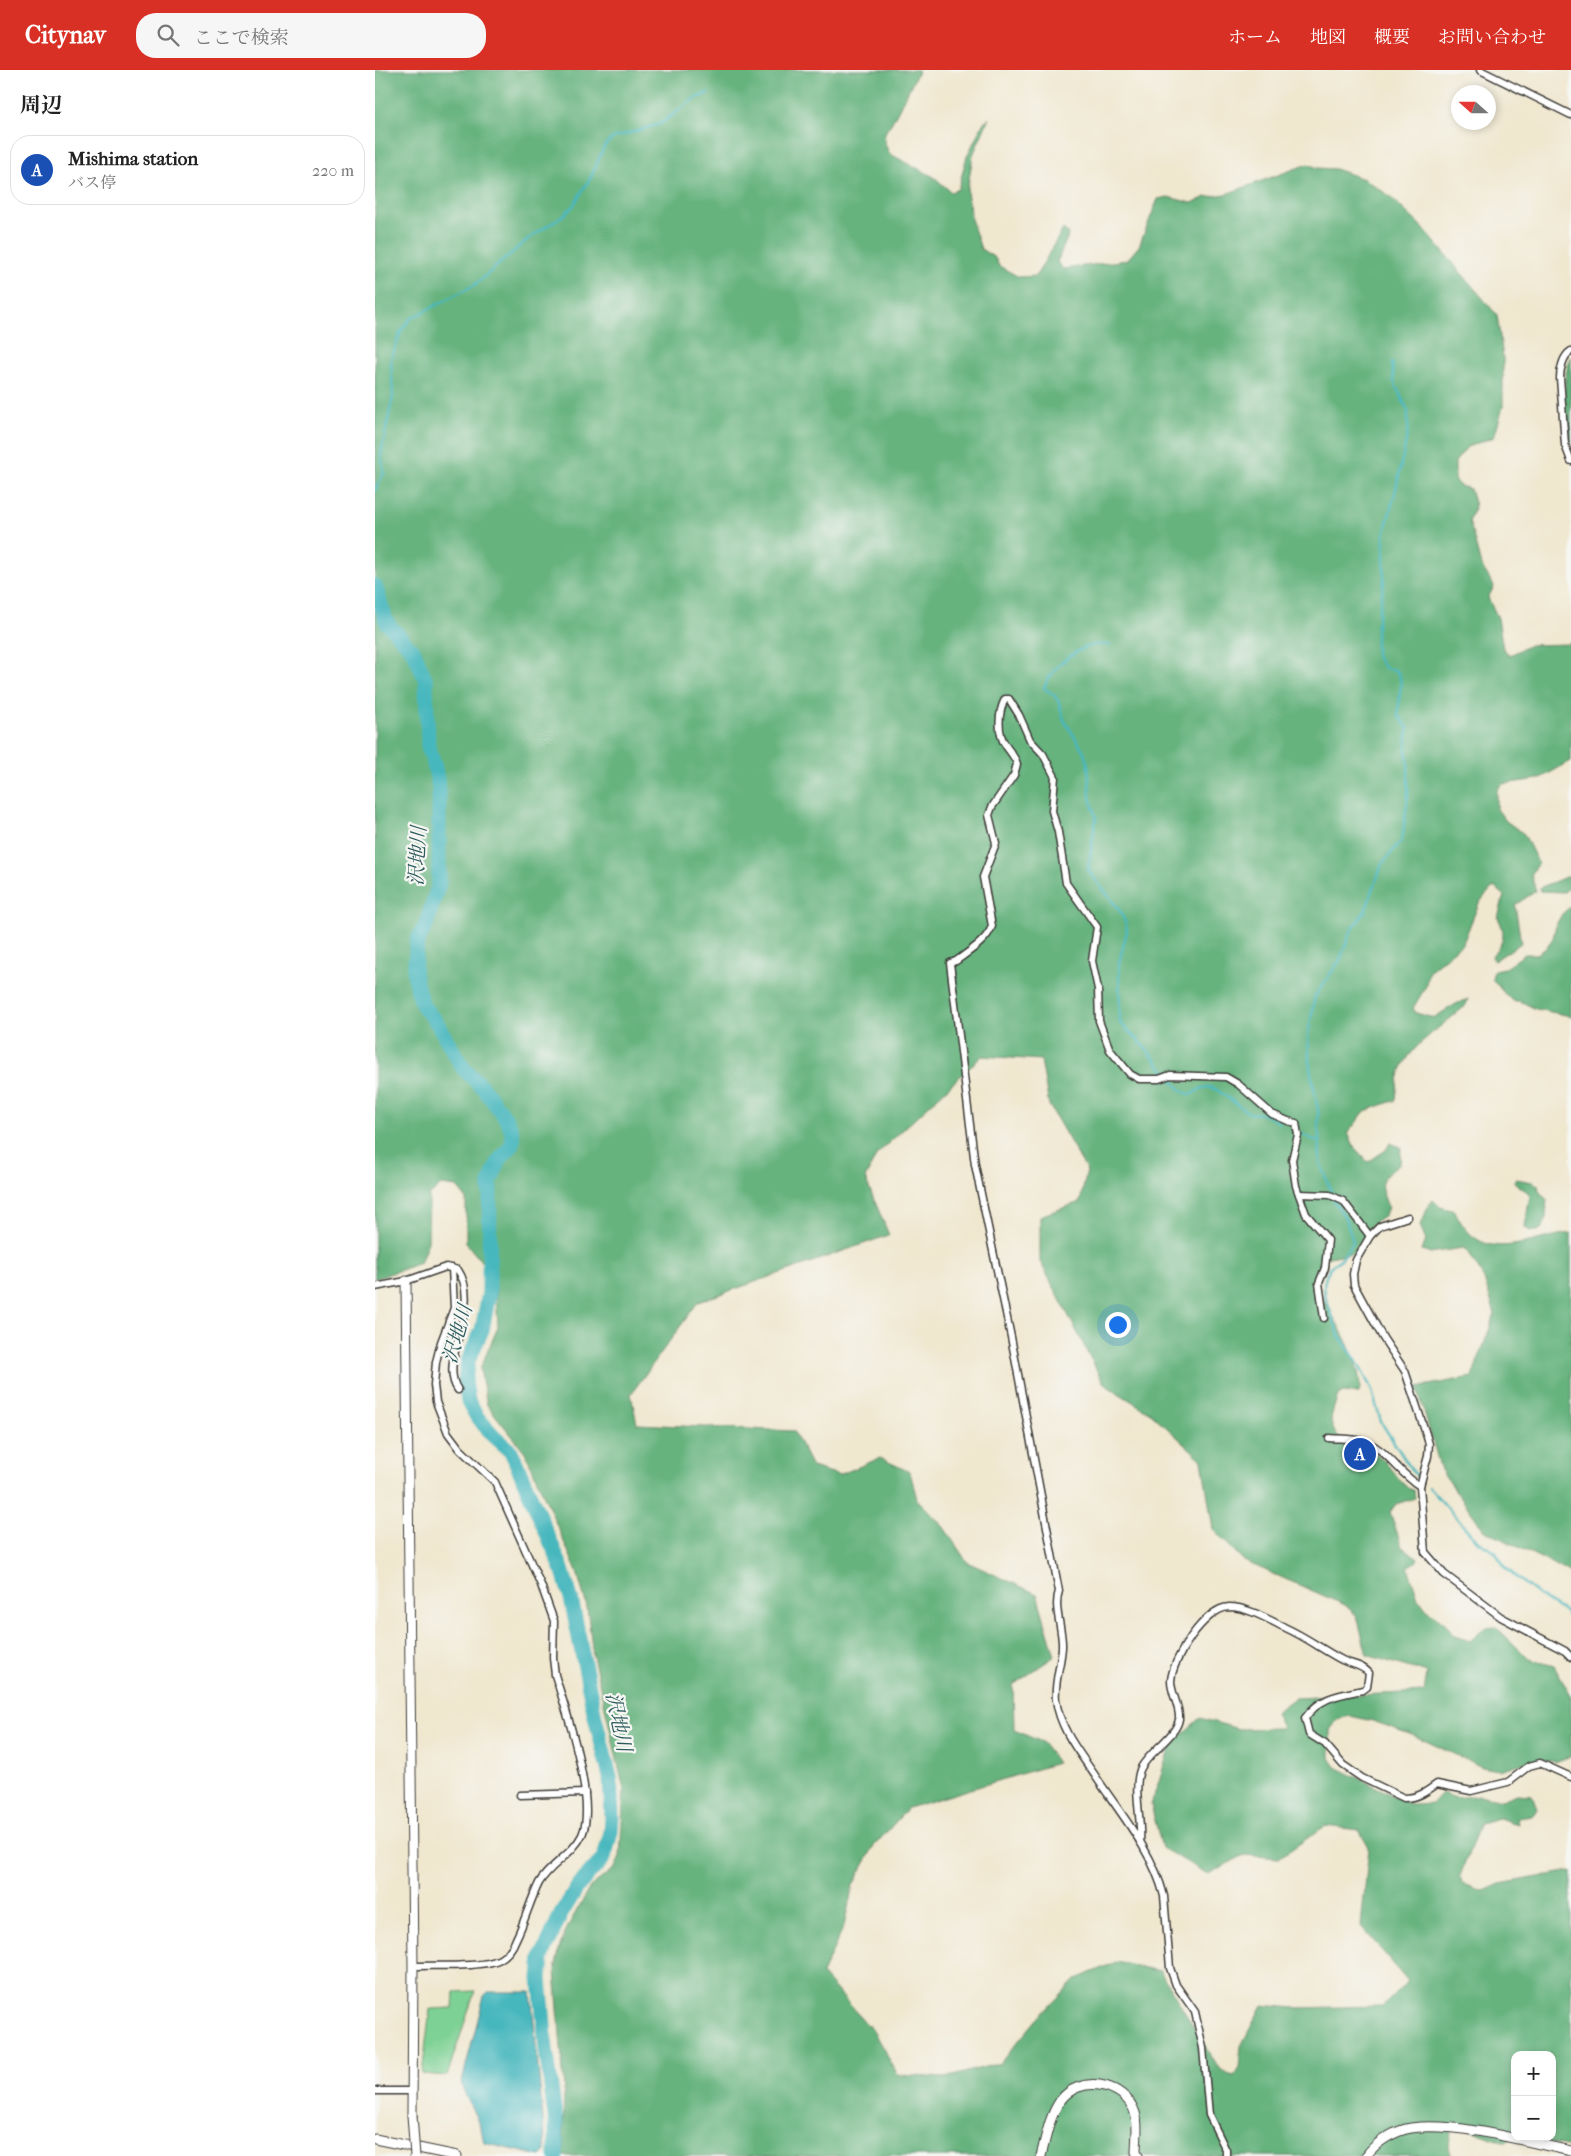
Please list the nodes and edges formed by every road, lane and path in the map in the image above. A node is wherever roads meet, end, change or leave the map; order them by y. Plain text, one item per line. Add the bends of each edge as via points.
1 (1480, 70) edge
2 (1571, 115) edge
3 (1571, 351) edge
4 (1571, 461) edge
5 (1299, 1194) junction
6 (1408, 1217) dead end
7 (1370, 1236) junction
8 (452, 1268) junction
9 (406, 1281) junction
10 (375, 1287) edge
11 (1323, 1318) dead end
12 (458, 1390) dead end
13 (1329, 1438) dead end
14 (1420, 1486) junction
15 (1571, 1657) edge
16 (1571, 1778) edge
17 (585, 1793) junction
18 (520, 1795) dead end
19 (1140, 1842) junction
20 (413, 1966) junction
21 (375, 2091) edge
22 (411, 2091) junction
23 (375, 2139) edge
24 (1571, 2152) edge
25 (415, 2156) edge
26 (457, 2156) edge
27 (1041, 2156) edge
28 (1138, 2156) edge
29 (1226, 2156) edge
30 (1366, 2156) edge

1 - 2 street
3 - 4 street via 1560,371 1560,378 1565,446
5 - 7 street via 1330,1195 1343,1201
5 - 11 street via 1306,1214 1328,1240 1325,1268 1319,1283
5 - 19 street via 1293,1160 1297,1123 1272,1114 1230,1078 1170,1075 1159,1079 1139,1079 1130,1074 1110,1050 1099,1021 1098,989 1092,961 1097,927 1066,883 1052,811 1055,777 1043,754 1030,740 1016,708 1009,699 1005,699 1001,737 1017,764 1012,779 989,815 996,843 983,877 992,926 983,940 951,963 952,973 975,1165 1059,1591 1056,1599 1062,1646 1056,1700 1074,1746
6 - 7 street via 1380,1226
7 - 14 street via 1356,1260 1354,1285 1405,1371 1426,1434 1428,1456
8 - 9 street
8 - 12 street via 461,1274 465,1307 452,1372
8 - 17 street via 454,1308 437,1362 436,1402 448,1433 495,1482 541,1585 554,1620 555,1675
9 - 10 street
9 - 20 street
13 - 14 street via 1365,1442
14 - 15 street via 1425,1552 1444,1574 1501,1617
16 - 19 street via 1540,1763 1529,1766 1508,1782 1471,1791 1437,1784 1410,1798 1362,1778 1343,1765 1325,1744 1309,1734 1305,1718 1312,1708 1327,1698 1363,1690 1367,1687 1369,1673 1363,1666 1345,1661 1303,1635 1240,1608 1227,1607 1217,1611 1189,1638 1173,1670 1171,1682 1179,1719 1141,1769 1138,1795
17 - 18 street
17 - 20 street via 582,1834 575,1846 540,1882 516,1941 507,1954 486,1964
19 - 29 street via 1161,1885 1170,1968 1176,1985 1195,2012 1203,2048 1209,2114
20 - 22 street
21 - 22 street
22 - 25 street, bridge
23 - 26 street
24 - 30 street via 1468,2130 1423,2128 1398,2132 1383,2139
27 - 28 street via 1053,2113 1074,2088 1085,2084 1107,2086 1127,2098 1135,2114

